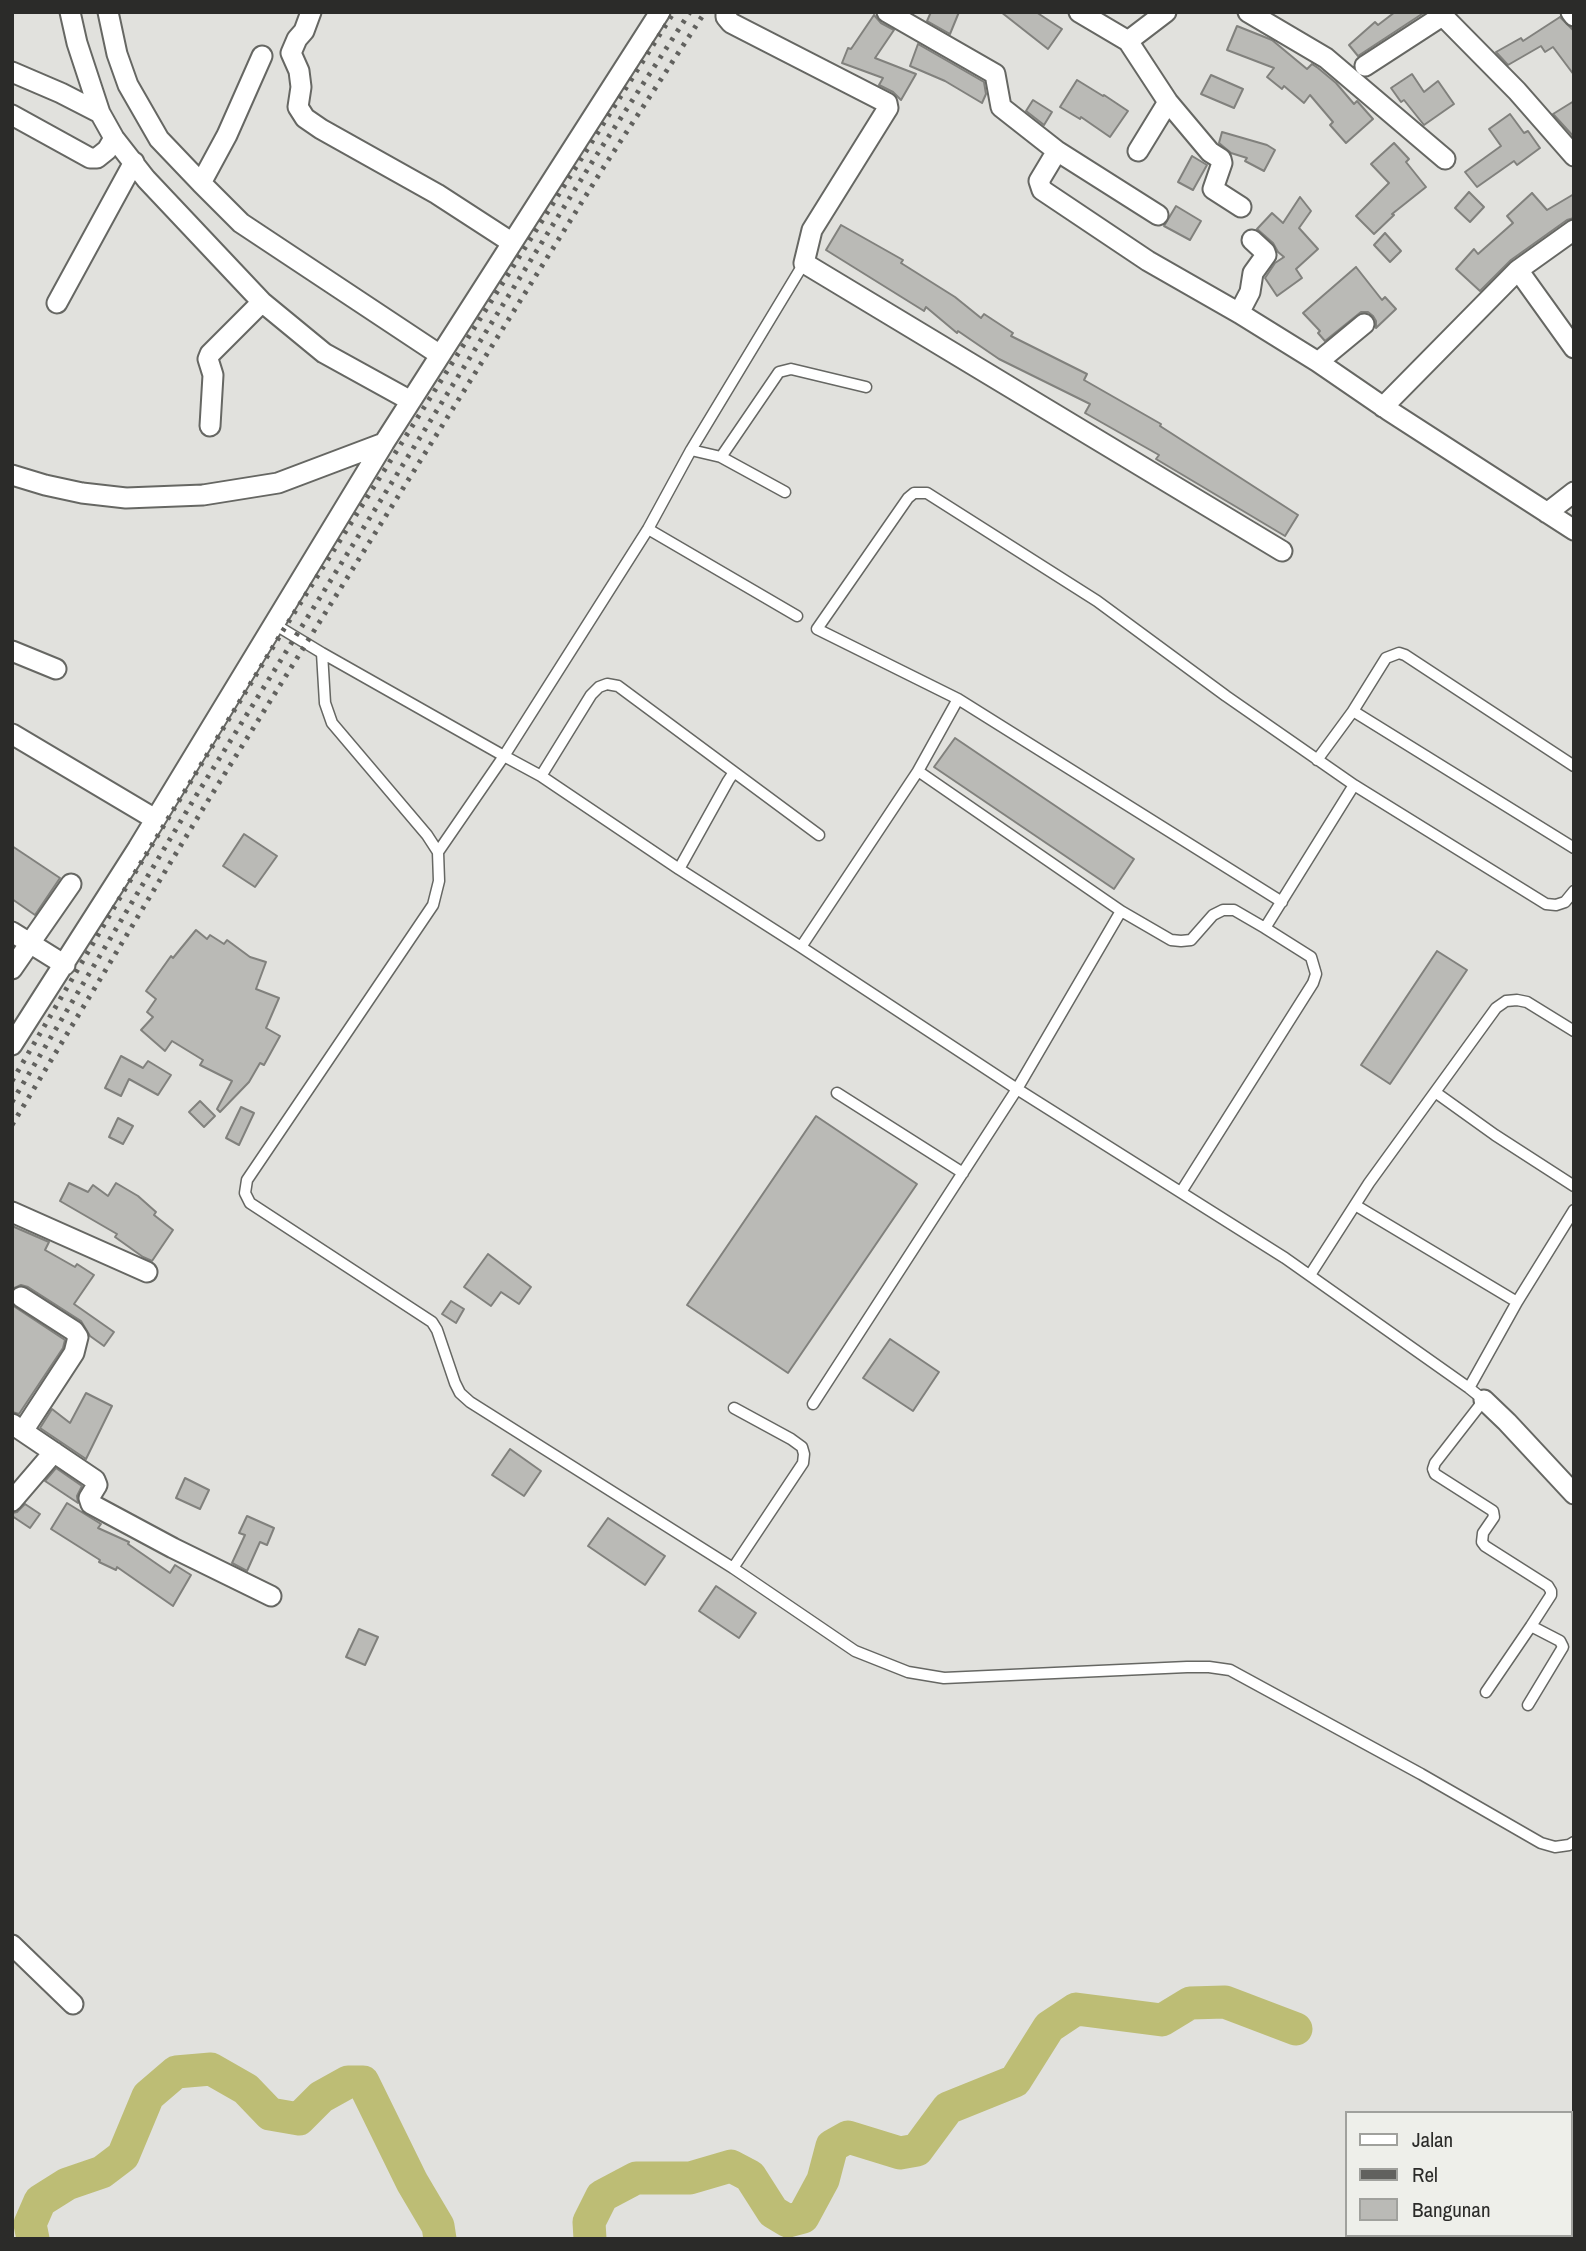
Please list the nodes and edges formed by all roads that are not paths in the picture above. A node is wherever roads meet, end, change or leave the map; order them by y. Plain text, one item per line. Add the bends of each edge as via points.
1 (70, 12) edge
2 (108, 12) edge
3 (311, 12) edge
4 (660, 12) edge
5 (726, 12) edge
6 (887, 12) edge
7 (1079, 12) edge
8 (1166, 12) edge
9 (1248, 12) edge
10 (1441, 14) edge
11 (1128, 41) junction
12 (262, 56) dead end
13 (1365, 66) dead end
14 (12, 72) edge
15 (1168, 102) junction
16 (100, 113) junction
17 (12, 115) edge
18 (114, 138) junction
19 (1058, 151) junction
20 (1138, 151) dead end
21 (1574, 156) edge
22 (1445, 159) dead end
23 (134, 162) junction
24 (201, 183) junction
25 (1241, 207) dead end
26 (1158, 215) dead end
27 (1574, 230) edge
28 (1252, 240) dead end
29 (511, 242) junction
30 (804, 263) junction
31 (1518, 270) junction
32 (262, 302) junction
33 (57, 303) dead end
34 (1239, 313) junction
35 (1364, 324) dead end
36 (1574, 348) edge
37 (440, 355) junction
38 (1318, 362) junction
39 (866, 387) dead end
40 (411, 401) junction
41 (1383, 407) junction
42 (210, 426) dead end
43 (384, 443) junction
44 (691, 450) junction
45 (721, 457) junction
46 (12, 475) edge
47 (785, 492) dead end
48 (1574, 492) edge
49 (1547, 513) junction
50 (648, 529) junction
51 (1574, 530) edge
52 (1282, 551) dead end
53 (797, 616) dead end
54 (274, 624) junction
55 (12, 651) edge
56 (322, 653) junction
57 (56, 669) dead end
58 (958, 699) junction
59 (1353, 711) junction
60 (12, 734) edge
61 (504, 756) junction
62 (1317, 760) junction
63 (1574, 766) edge
64 (918, 771) junction
65 (734, 772) junction
66 (541, 776) junction
67 (1354, 785) junction
68 (155, 819) junction
69 (819, 835) dead end
70 (1574, 848) edge
71 (438, 852) junction
72 (679, 869) junction
73 (71, 884) dead end
74 (1574, 891) edge
75 (1282, 902) junction
76 (1121, 911) junction
77 (1265, 928) junction
78 (12, 932) edge
79 (30, 943) junction
80 (801, 947) junction
81 (65, 965) junction
82 (12, 969) edge
83 (1574, 1031) edge
84 (12, 1045) edge
85 (1017, 1089) junction
86 (1435, 1092) junction
87 (837, 1093) dead end
88 (962, 1173) junction
89 (1574, 1186) edge
90 (1181, 1192) junction
91 (1354, 1205) junction
92 (1574, 1210) edge
93 (12, 1212) edge
94 (147, 1272) dead end
95 (1310, 1275) junction
96 (21, 1297) dead end
97 (1517, 1302) junction
98 (1476, 1394) junction
99 (813, 1404) dead end
100 (734, 1408) dead end
101 (18, 1427) edge
102 (54, 1452) junction
103 (1574, 1494) edge
104 (12, 1501) edge
105 (733, 1567) junction
106 (271, 1596) dead end
107 (1531, 1626) junction
108 (1486, 1692) dead end
109 (1528, 1704) dead end
110 (1574, 1842) edge
111 (12, 1945) edge
112 (73, 2004) dead end

1 - 16 street
2 - 24 street via 128,85 159,139
3 - 29 street via 291,52 299,71 298,107 305,118
4 - 29 street
5 - 30 street via 731,23 887,103 812,230
6 - 19 street via 995,74 1001,107
7 - 11 street
8 - 11 street
9 - 22 street via 1326,58
10 - 13 street
10 - 21 street
11 - 15 street
12 - 24 street
14 - 16 street
15 - 20 street
15 - 25 street via 1222,161 1213,189
16 - 18 street
17 - 18 street via 90,158 97,158
18 - 23 street
19 - 26 street
19 - 34 street via 1039,181 1042,190 1148,261
23 - 32 street
23 - 33 street
24 - 37 street via 241,223
27 - 31 street
28 - 34 street via 1266,255 1253,274
29 - 37 street
30 - 44 lane
30 - 52 street
31 - 36 street
31 - 41 street
32 - 40 street via 324,353
32 - 42 street via 210,354
34 - 38 street
35 - 38 street
37 - 40 street
38 - 41 street
39 - 45 lane via 791,369 779,372
40 - 43 street
41 - 49 street
43 - 46 street via 278,483 202,495 126,498 82,493
43 - 54 street
44 - 45 lane
44 - 50 lane
45 - 47 lane
48 - 49 street
49 - 51 street
50 - 53 lane
50 - 61 lane
54 - 56 lane
54 - 68 street
55 - 57 street
56 - 61 lane
56 - 71 lane via 325,703 332,723
58 - 62 lane via 817,629 914,494 927,494 1097,601
58 - 64 lane
58 - 75 lane
59 - 62 lane
59 - 63 lane via 1386,658 1399,653
59 - 70 lane
60 - 68 street
61 - 66 lane
61 - 71 lane
62 - 67 lane
64 - 76 lane
64 - 80 lane
65 - 66 lane via 618,686 607,684 592,695
65 - 69 lane
65 - 72 lane
66 - 72 lane
67 - 74 lane via 1546,904 1565,902
67 - 75 lane
68 - 81 street
71 - 105 lane via 439,881 433,905 257,1164 245,1193 250,1203 432,1322 455,1383 470,1402
72 - 80 lane
73 - 79 street
75 - 77 lane
76 - 77 lane via 1171,940 1191,940 1223,910 1234,910
76 - 85 lane
77 - 90 lane via 1311,957 1316,974
78 - 79 street
79 - 81 street
79 - 82 street
80 - 85 lane
81 - 84 street
83 - 86 lane via 1527,1002 1506,1001 1496,1008
85 - 88 lane
85 - 90 lane
86 - 89 lane
86 - 91 lane
87 - 88 lane
88 - 99 lane
90 - 95 lane
91 - 95 lane
91 - 97 lane
92 - 97 lane
93 - 94 street
95 - 98 lane
96 - 101 street via 78,1337 75,1353
97 - 98 lane
98 - 103 street
98 - 107 lane via 1433,1469 1493,1511 1483,1533 1485,1546 1550,1589 1551,1595
100 - 105 lane via 791,1439 804,1454 803,1463
101 - 102 street
102 - 104 street
102 - 106 street via 95,1480 91,1504
105 - 110 lane via 855,1651 908,1672 944,1678 1187,1667 1230,1670 1541,1843 1555,1847
107 - 108 lane
107 - 109 lane via 1563,1647
111 - 112 street

